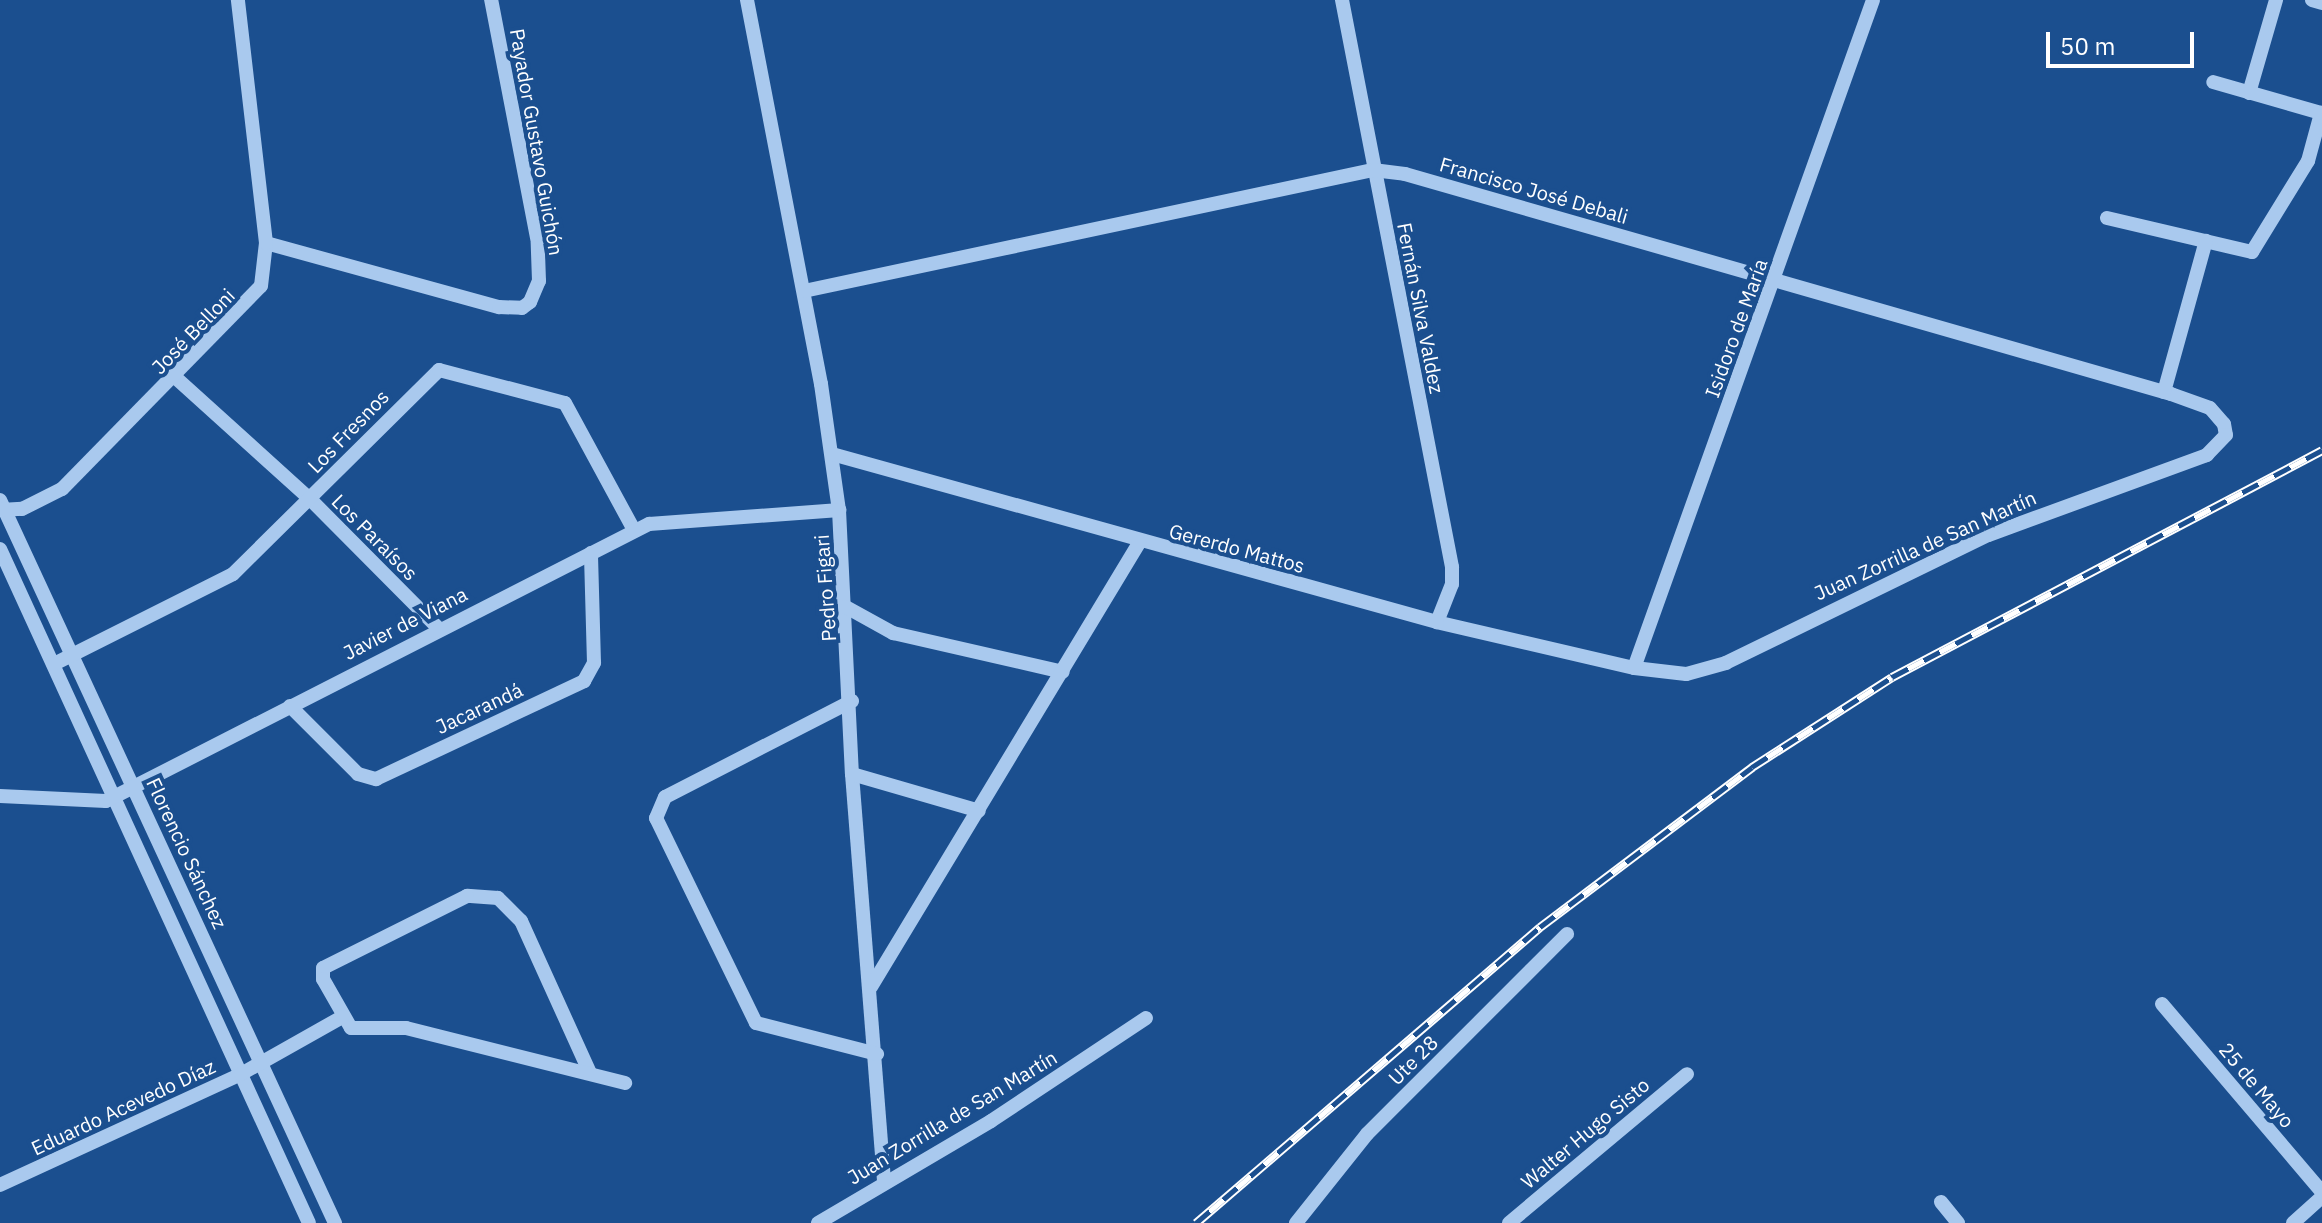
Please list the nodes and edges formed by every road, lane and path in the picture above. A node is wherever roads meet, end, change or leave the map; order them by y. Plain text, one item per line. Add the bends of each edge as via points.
1 (238, 0) edge
2 (491, 0) edge
3 (747, 0) edge
4 (1342, 0) edge
5 (1873, 0) edge
6 (2276, 0) edge
7 (2312, 0) edge
8 (2322, 3) edge
9 (2213, 82) dead end
10 (2249, 93) junction
11 (1373, 170) junction
12 (2107, 218) dead end
13 (2206, 241) junction
14 (266, 243) junction
15 (1776, 279) junction
16 (804, 291) junction
17 (176, 378) junction
18 (2164, 392) junction
19 (2226, 435) joint
20 (832, 454) junction
21 (310, 499) junction
22 (1, 507) edge
23 (839, 510) junction
24 (634, 530) junction
25 (1139, 543) junction
26 (0, 549) edge
27 (591, 553) junction
28 (846, 607) junction
29 (1437, 622) junction
30 (438, 628) junction
31 (72, 656) junction
32 (54, 664) junction
33 (1634, 668) junction
34 (1063, 672) junction
35 (852, 701) junction
36 (290, 706) junction
37 (852, 774) junction
38 (134, 786) junction
39 (0, 796) edge
40 (115, 797) junction
41 (979, 811) junction
42 (1567, 934) dead end
43 (871, 988) junction
44 (2162, 1004) dead end
45 (342, 1017) junction
46 (1146, 1018) dead end
47 (877, 1054) junction
48 (261, 1064) junction
49 (590, 1073) junction
50 (241, 1074) junction
51 (1687, 1074) dead end
52 (625, 1083) dead end
53 (884, 1180) junction
54 (0, 1185) edge
55 (2322, 1194) edge
56 (1941, 1202) dead end
57 (309, 1223) edge
58 (335, 1223) edge
59 (818, 1223) edge
60 (1296, 1223) edge
61 (1509, 1223) edge
62 (1958, 1223) edge
63 (2293, 1223) edge

1 - 14 street, José Belloni
2 - 14 street, Payador Gustavo Guichón via 538,243 539,281 530,302 522,308 499,307
3 - 16 street, Pedro Figari
4 - 11 street, Fernán Silva Valdez
5 - 15 street, Isidoro de María
6 - 10 street
7 - 8 street
9 - 10 street
10 - 13 street via 2321,113 2308,161 2252,252
11 - 15 street, Francisco José Debali via 1405,174
11 - 16 street, Francisco José Debali
11 - 29 street, Fernán Silva Valdez via 1452,567 1452,584
12 - 13 street
13 - 18 street
14 - 17 street, José Belloni via 265,273 253,298
15 - 18 street, Francisco José Debali
15 - 33 street, Isidoro de María
16 - 20 street, Pedro Figari
17 - 21 street, Los Paraísos
17 - 22 street, José Belloni via 62,489 22,509
18 - 19 street, Francisco José Debali via 2210,408
19 - 33 street, Juan Zorrilla de San Martín via 2207,455 1975,541 1726,663 1686,674
20 - 23 street, Pedro Figari
20 - 25 street, Gererdo Mattos
21 - 24 street, Los Fresnos via 432,375 450,370 565,403
21 - 30 street, Los Paraísos
21 - 31 street, Los Fresnos via 233,574
22 - 31 street, Florencio Sánchez
23 - 24 street, Javier de Viana via 660,521
23 - 28 street, Pedro Figari
24 - 27 street, Javier de Viana
25 - 29 street, Gererdo Mattos
25 - 34 street
26 - 32 street, Florencio Sánchez
27 - 30 street, Javier de Viana
27 - 36 street, Jacarandá via 595,652 584,681 376,779 358,774
28 - 34 street via 893,633
28 - 35 street, Pedro Figari
29 - 33 street, Gererdo Mattos
30 - 36 street, Javier de Viana
31 - 32 street, Los Fresnos
31 - 38 street, Florencio Sánchez
32 - 40 street, Florencio Sánchez
34 - 41 street
35 - 37 street, Pedro Figari
35 - 47 street via 665,797 656,818 756,1023
36 - 38 street, Javier de Viana
37 - 41 street
37 - 43 street, Pedro Figari
38 - 40 street, Javier de Viana
38 - 48 street, Florencio Sánchez
39 - 40 street, Javier de Viana via 96,802
40 - 50 street, Florencio Sánchez
41 - 43 street
42 - 60 street, Ute 28 via 1367,1134
43 - 47 street, Pedro Figari
44 - 55 street, 25 de Mayo
45 - 48 street, Eduardo Acevedo Díaz
45 - 49 street via 360,1031 406,1028
45 - 49 street via 323,979 327,964 467,896 490,896 511,907 521,921
46 - 53 street, Juan Zorrilla de San Martín via 991,1121
47 - 53 street, Pedro Figari
48 - 50 street, Eduardo Acevedo Díaz
48 - 58 street, Florencio Sánchez
49 - 52 street
50 - 54 street, Eduardo Acevedo Díaz
50 - 57 street, Florencio Sánchez
51 - 61 street, Walter Hugo Sisto
53 - 59 street, Juan Zorrilla de San Martín
55 - 63 street
56 - 62 street

